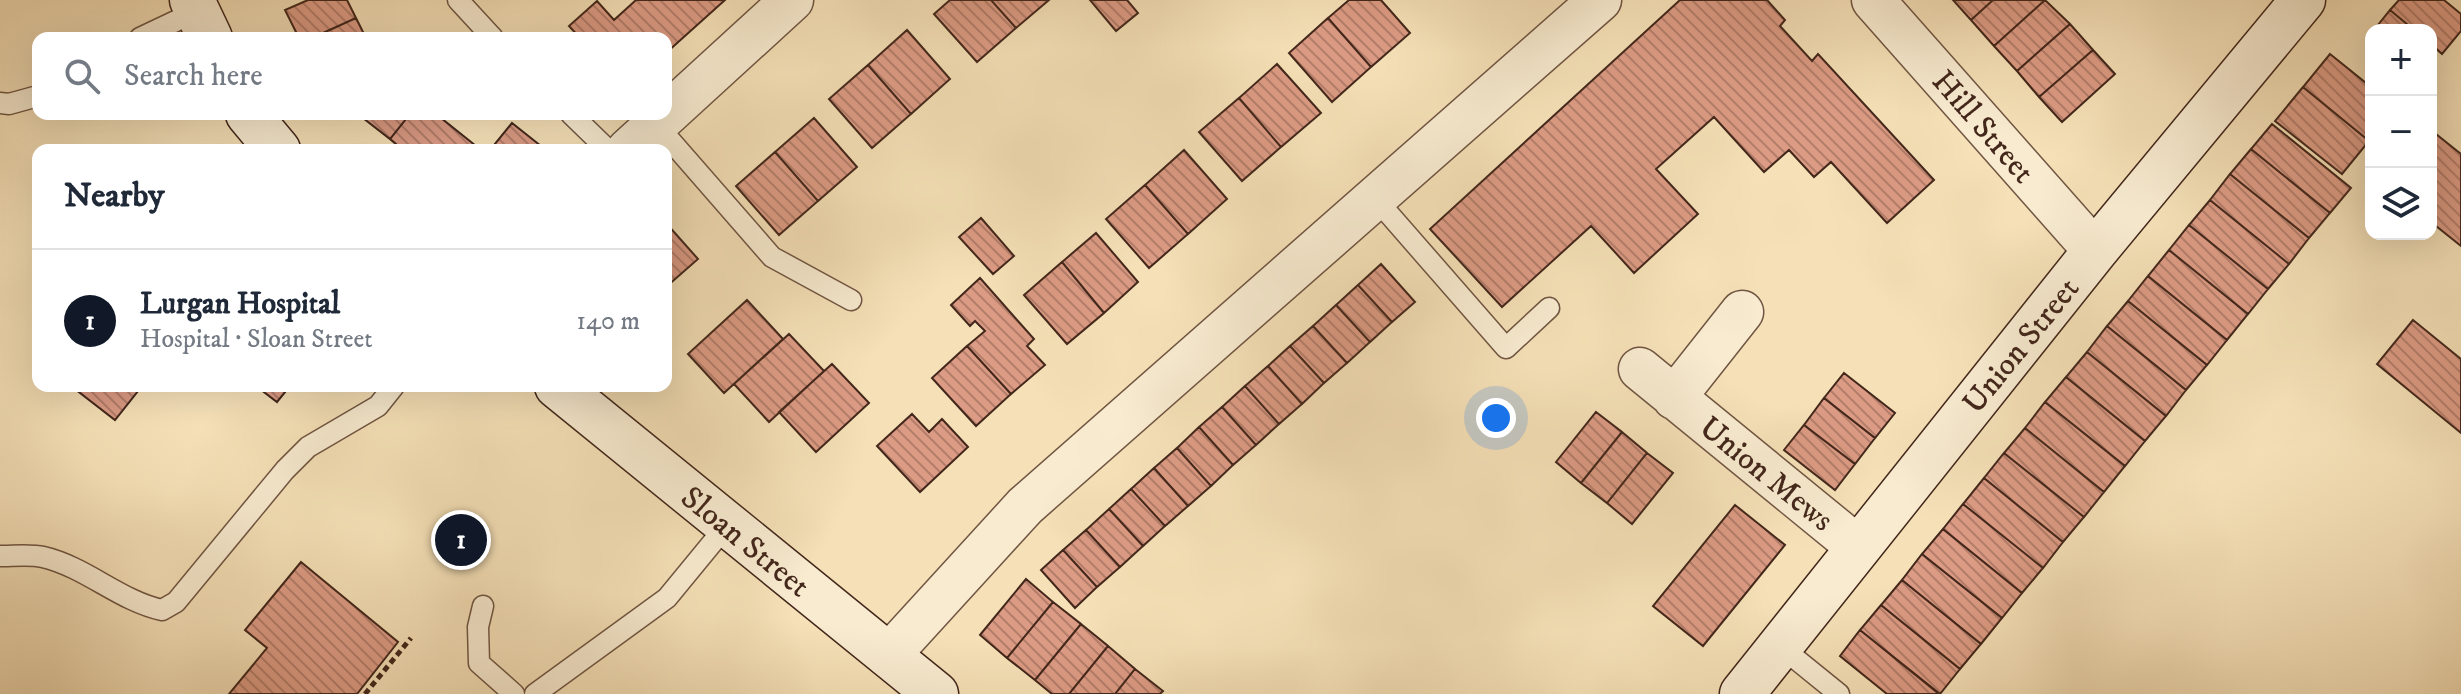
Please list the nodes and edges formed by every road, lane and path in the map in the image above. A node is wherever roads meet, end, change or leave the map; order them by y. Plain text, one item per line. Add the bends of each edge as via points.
1 (458, 0) edge
2 (792, 0) edge
3 (1600, 0) edge
4 (1873, 0) edge
5 (2303, 0) edge
6 (199, 16) edge
7 (156, 32) edge
8 (487, 32) edge
9 (32, 98) edge
10 (0, 103) edge
11 (672, 110) edge
12 (253, 120) edge
13 (577, 120) edge
14 (661, 120) edge
15 (642, 137) edge
16 (273, 144) edge
17 (602, 144) edge
18 (672, 165) edge
19 (1375, 198) junction
20 (2095, 251) junction
21 (851, 300) dead end
22 (1549, 308) dead end
23 (1742, 312) dead end
24 (1640, 369) dead end
25 (389, 392) edge
26 (564, 392) edge
27 (1674, 398) junction
28 (727, 525) junction
29 (1859, 548) junction
30 (0, 556) edge
31 (483, 606) dead end
32 (411, 638) dead end
33 (1781, 647) junction
34 (888, 656) junction
35 (365, 694) edge
36 (514, 694) edge
37 (535, 694) edge
38 (936, 694) edge
39 (1742, 694) edge
40 (1839, 694) edge

1 - 8 lane
2 - 11 street
3 - 19 street
4 - 20 street, Hill Street
5 - 20 street, Union Street
6 - 7 lane
9 - 10 lane
12 - 16 street
13 - 17 lane
14 - 15 street
18 - 21 lane via 772,257
19 - 22 lane via 1506,348
19 - 34 street via 1025,506
20 - 29 street, Union Street
23 - 27 street, Union Mews
24 - 27 street, Union Mews
25 - 30 lane via 378,406 308,447 176,602 162,610 42,556
26 - 28 street, Sloan Street
27 - 29 street, Union Mews
28 - 34 street, Sloan Street
28 - 37 lane via 667,598
29 - 33 street, Union Street
31 - 36 lane via 479,663
32 - 35 path
33 - 39 street, Union Street
33 - 40 lane
34 - 38 street, Sloan Street

